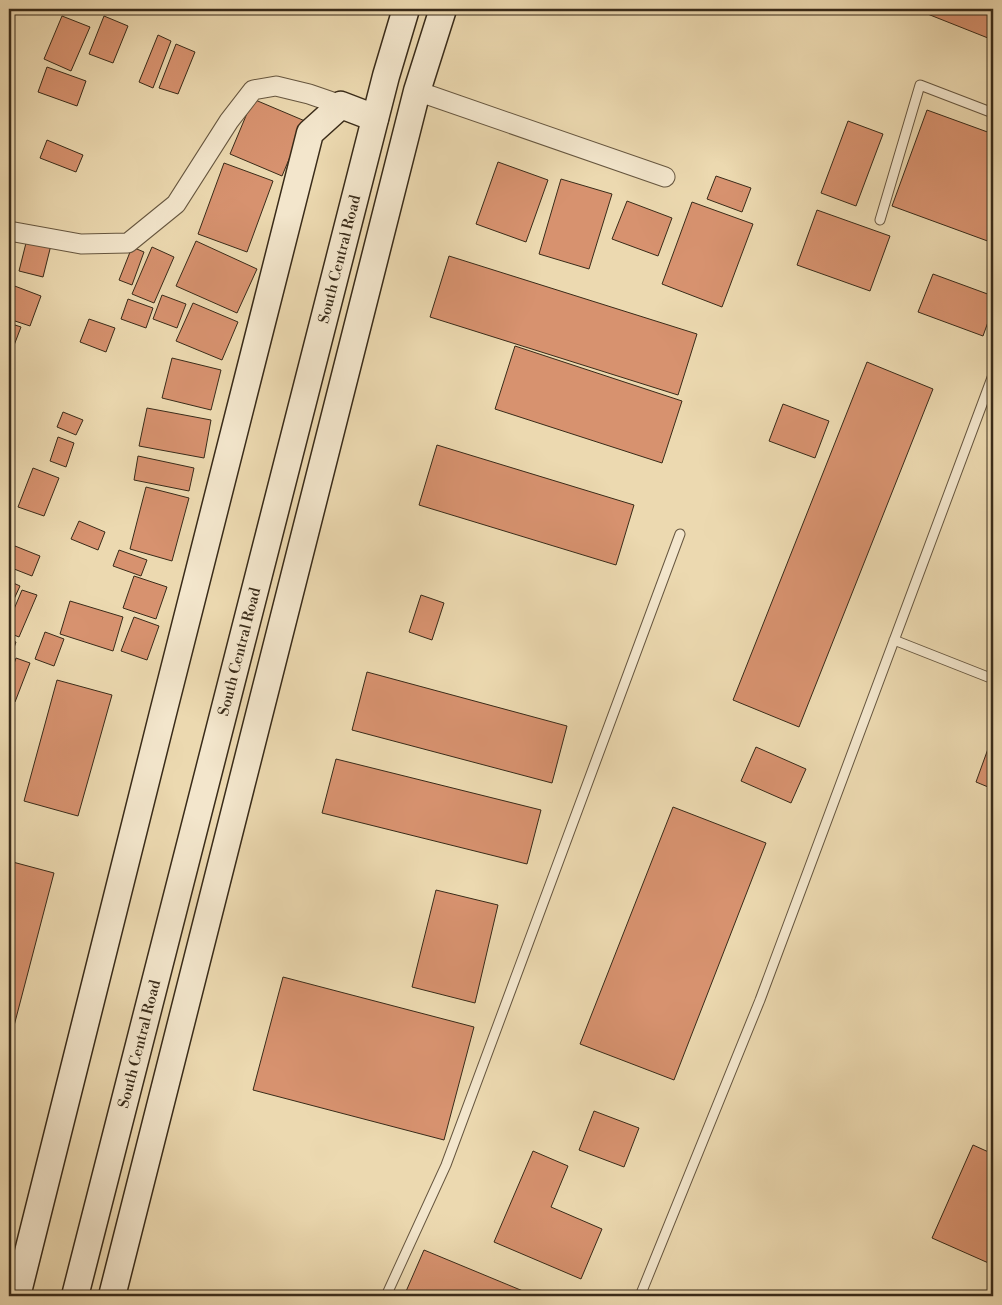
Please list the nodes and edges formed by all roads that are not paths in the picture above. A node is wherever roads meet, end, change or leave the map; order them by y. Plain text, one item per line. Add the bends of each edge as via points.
1 (406, 9) edge
2 (443, 9) edge
3 (418, 91) junction
4 (341, 105) junction
5 (993, 113) edge
6 (375, 118) junction
7 (665, 177) dead end
8 (880, 220) dead end
9 (9, 231) edge
10 (993, 375) edge
11 (680, 534) dead end
12 (894, 640) junction
13 (993, 679) edge
14 (146, 1014) junction
15 (181, 1023) junction
16 (17, 1296) edge
17 (75, 1296) edge
18 (112, 1296) edge
19 (386, 1296) edge
20 (640, 1296) edge

1 - 6 main road, South Central Road
2 - 3 main road
3 - 7 street
3 - 15 main road
4 - 6 main road
4 - 9 street via 276,86 253,90 229,121 176,204 128,243 81,244
4 - 16 main road via 310,133
5 - 8 lane via 920,85
6 - 14 main road, South Central Road
10 - 12 lane
11 - 19 lane via 446,1165
12 - 13 lane
12 - 20 lane via 760,1000
14 - 15 main road
14 - 17 main road, South Central Road
15 - 18 main road

